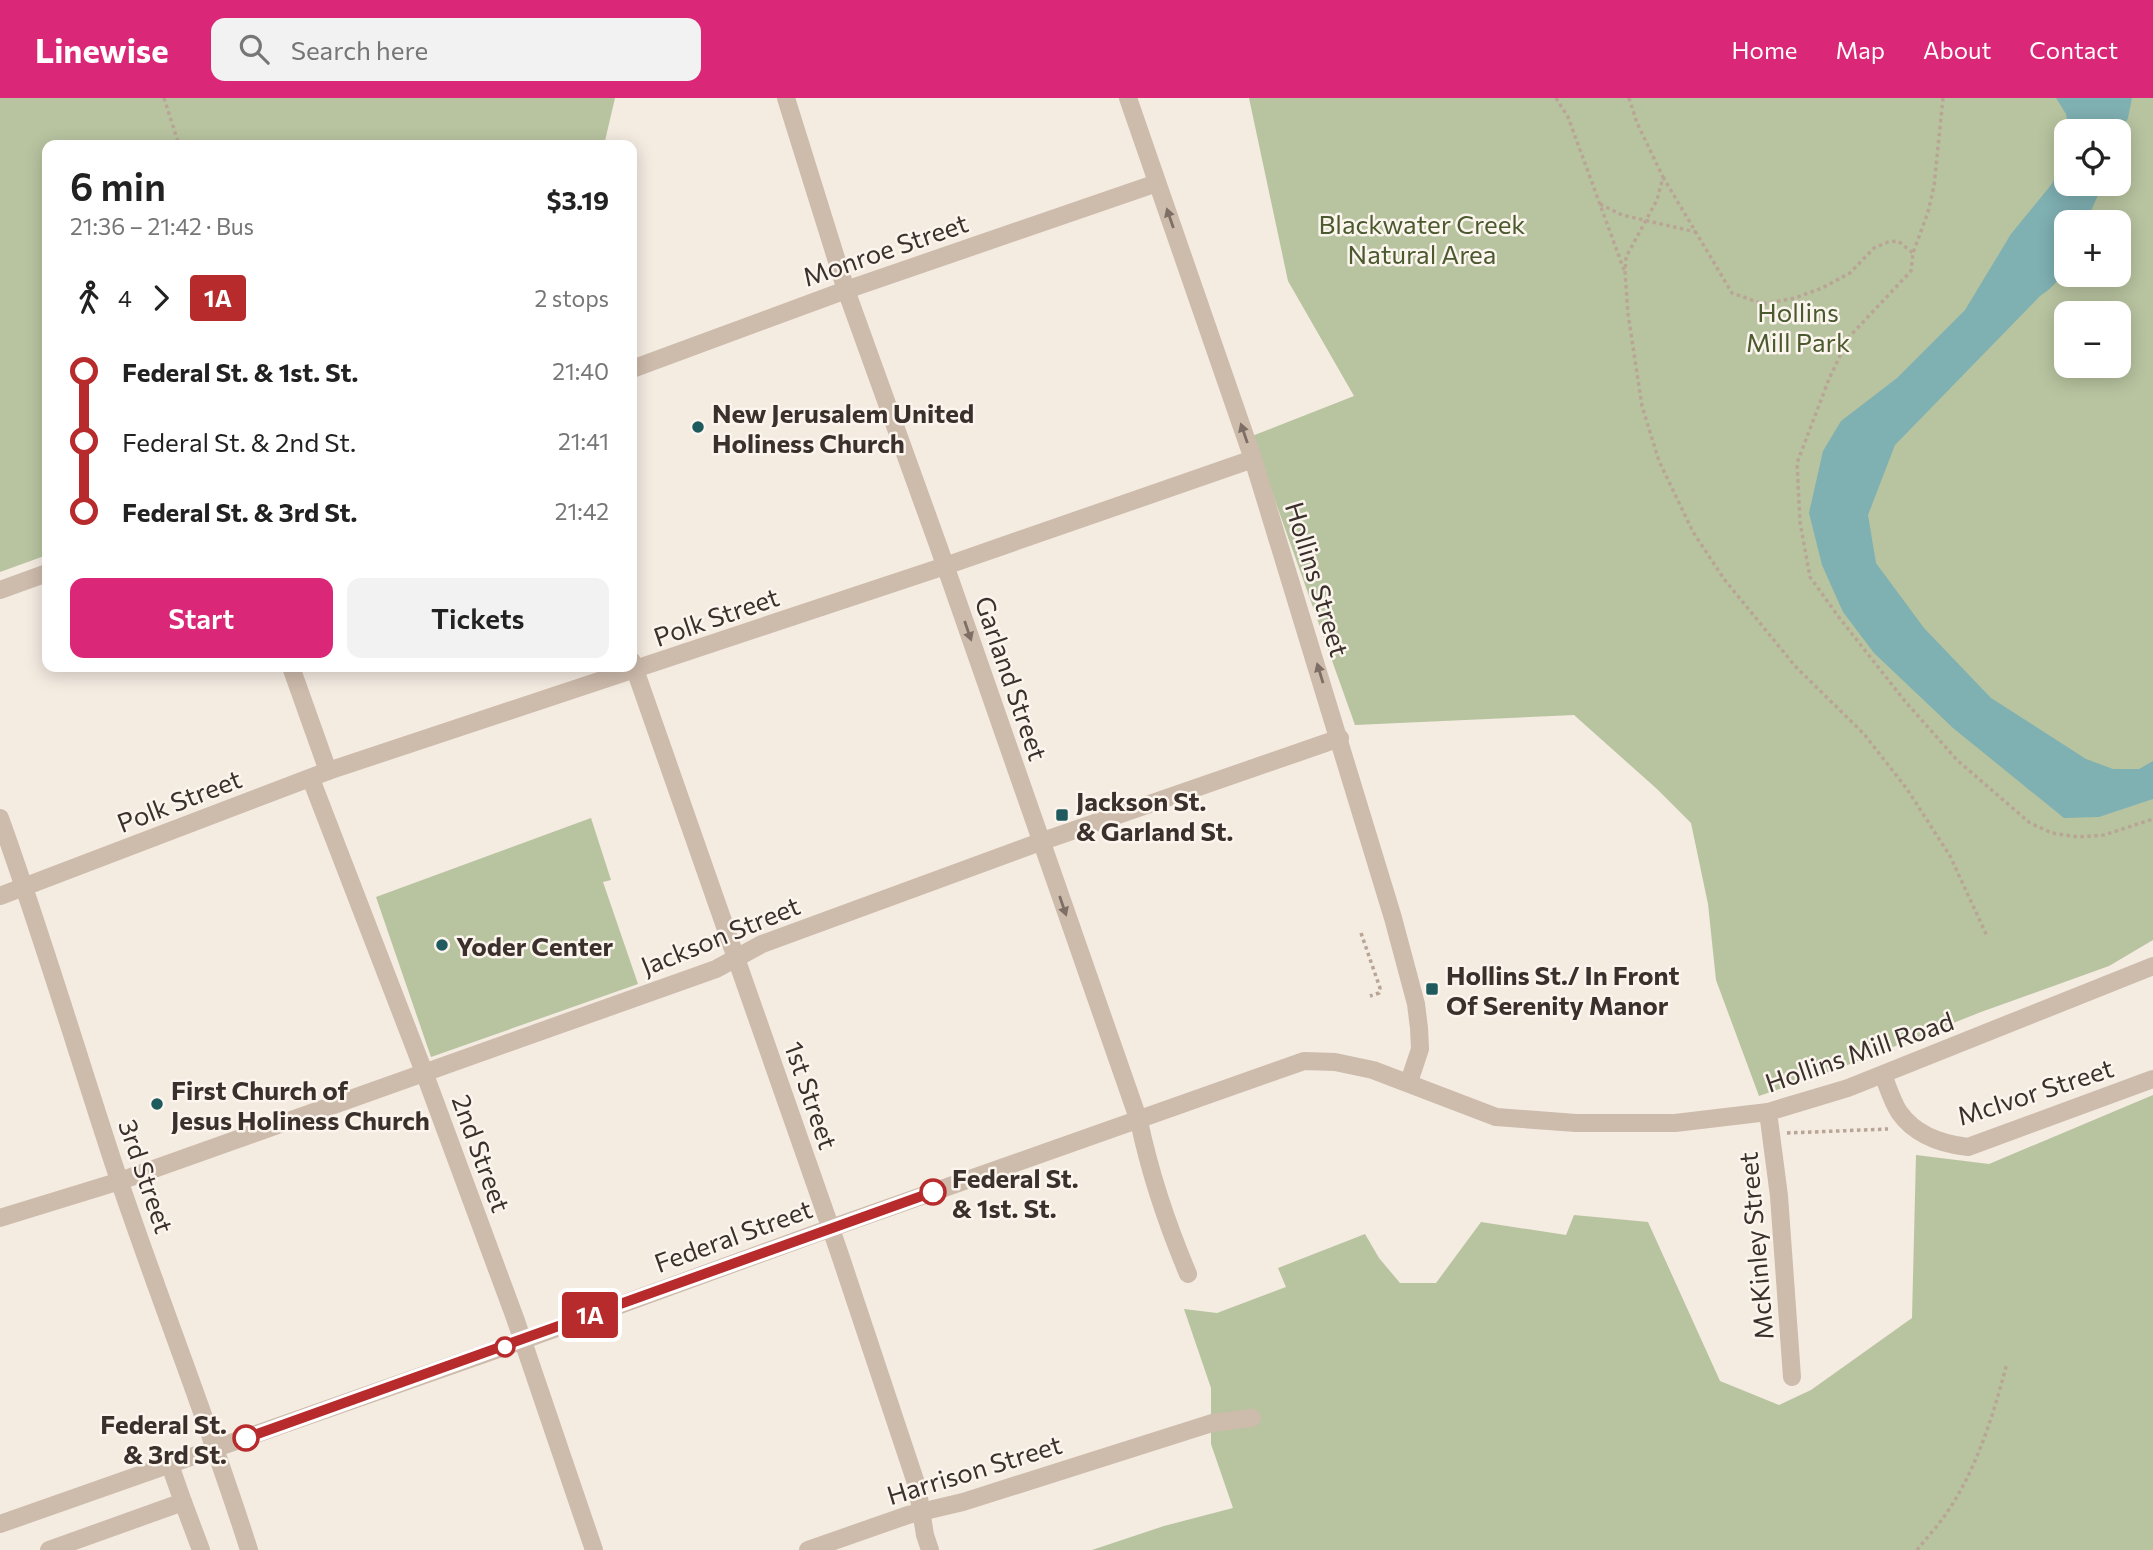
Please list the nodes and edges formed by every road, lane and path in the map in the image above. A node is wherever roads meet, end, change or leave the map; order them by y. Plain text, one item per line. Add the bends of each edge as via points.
1 (164, 98) edge
2 (786, 98) edge
3 (1128, 98) edge
4 (1556, 98) edge
5 (1629, 98) edge
6 (1943, 98) edge
7 (177, 140) edge
8 (1663, 177) junction
9 (1157, 183) junction
10 (1600, 204) junction
11 (1646, 220) junction
12 (1698, 233) junction
13 (1913, 253) junction
14 (1625, 272) junction
15 (846, 289) junction
16 (637, 367) edge
17 (1253, 458) junction
18 (945, 566) junction
19 (42, 575) edge
20 (0, 590) edge
21 (637, 665) edge
22 (292, 672) edge
23 (617, 672) edge
24 (636, 672) edge
25 (1340, 738) junction
26 (319, 775) junction
27 (0, 818) edge
28 (2153, 819) edge
29 (1040, 842) junction
30 (25, 886) junction
31 (0, 896) edge
32 (1361, 933) dead end
33 (1987, 936) dead end
34 (735, 957) junction
35 (2153, 966) edge
36 (1370, 996) dead end
37 (424, 1072) junction
38 (1883, 1075) junction
39 (2153, 1079) edge
40 (1409, 1082) junction
41 (1768, 1112) junction
42 (1139, 1121) junction
43 (1895, 1128) dead end
44 (1782, 1134) dead end
45 (120, 1181) junction
46 (0, 1218) edge
47 (831, 1228) junction
48 (1188, 1274) dead end
49 (521, 1341) junction
50 (2007, 1363) dead end
51 (1792, 1377) dead end
52 (1252, 1418) dead end
53 (216, 1448) junction
54 (170, 1465) junction
55 (183, 1502) junction
56 (922, 1511) junction
57 (0, 1524) edge
58 (49, 1550) edge
59 (201, 1550) edge
60 (249, 1550) edge
61 (594, 1550) edge
62 (808, 1550) edge
63 (930, 1550) edge
64 (1917, 1550) edge

1 - 7 path
2 - 15 street, Garland Street
3 - 9 street, Hollins Street
4 - 10 path via 1568,117
5 - 8 path
6 - 13 path via 1934,186
8 - 11 path
8 - 12 path
9 - 15 street, Monroe Street
17 -> 9 street, Hollins Street
10 - 11 path
10 - 14 path
11 - 12 path
11 - 14 path via 1626,257
12 - 13 path via 1732,293 1763,304 1822,288 1850,273 1874,247 1888,242 1898,241
13 - 28 path via 1911,271 1849,337 1797,463 1800,522 1810,577 1904,700 1957,760 2030,823 2078,837 2104,835
14 - 33 path via 1642,406 1659,461 1693,532 1724,579 1795,666 1864,734 1907,789 1950,856
15 - 16 street, Monroe Street
15 - 18 street, Garland Street
17 - 18 street, Polk Street
25 -> 17 street, Hollins Street
18 - 21 street, Polk Street
18 -> 29 street, Garland Street
19 - 20 street
22 - 26 street, 2nd Street
23 - 26 street, Polk Street
24 - 34 street, 1st Street
25 - 29 street, Jackson Street
25 - 40 street, Hollins Street via 1416,1004 1420,1049
26 - 30 street, Polk Street
26 - 37 street, 2nd Street
27 - 30 street, 3rd Street
29 - 34 street, Jackson Street
29 -> 42 street, Garland Street
30 - 31 street, Polk Street
30 - 45 street, 3rd Street
32 - 36 path via 1380,988
34 - 37 street, Jackson Street via 716,969
34 - 47 street, 1st Street
35 - 38 street, Hollins Mill Road
37 - 45 street, Jackson Street
37 - 49 street, 2nd Street
38 - 39 street, McIvor Street via 1899,1112 1923,1135 1968,1147
38 - 41 street, Hollins Mill Road
40 - 41 street, Hollins Mill Road via 1503,1117 1675,1123
40 - 42 street, Federal Street via 1335,1062 1304,1061
41 - 51 street, McKinley Street
42 - 47 street, Federal Street
42 - 48 street, Garland Street via 1168,1228
43 - 44 path
45 - 46 street, Jackson Street
45 - 53 street, 3rd Street
47 - 49 street, Federal Street
47 - 56 street, 1st Street
49 - 53 street, Federal Street
49 - 61 street, 2nd Street
50 - 64 path via 1974,1461 1949,1510
52 - 56 street, Harrison Street via 1212,1423
53 - 54 street, Federal Street
53 - 60 street, 3rd Street
54 - 55 street
54 - 57 street, Federal Street
55 - 58 street
55 - 59 street
56 - 62 street, Harrison Street
56 - 63 street, 1st Street

